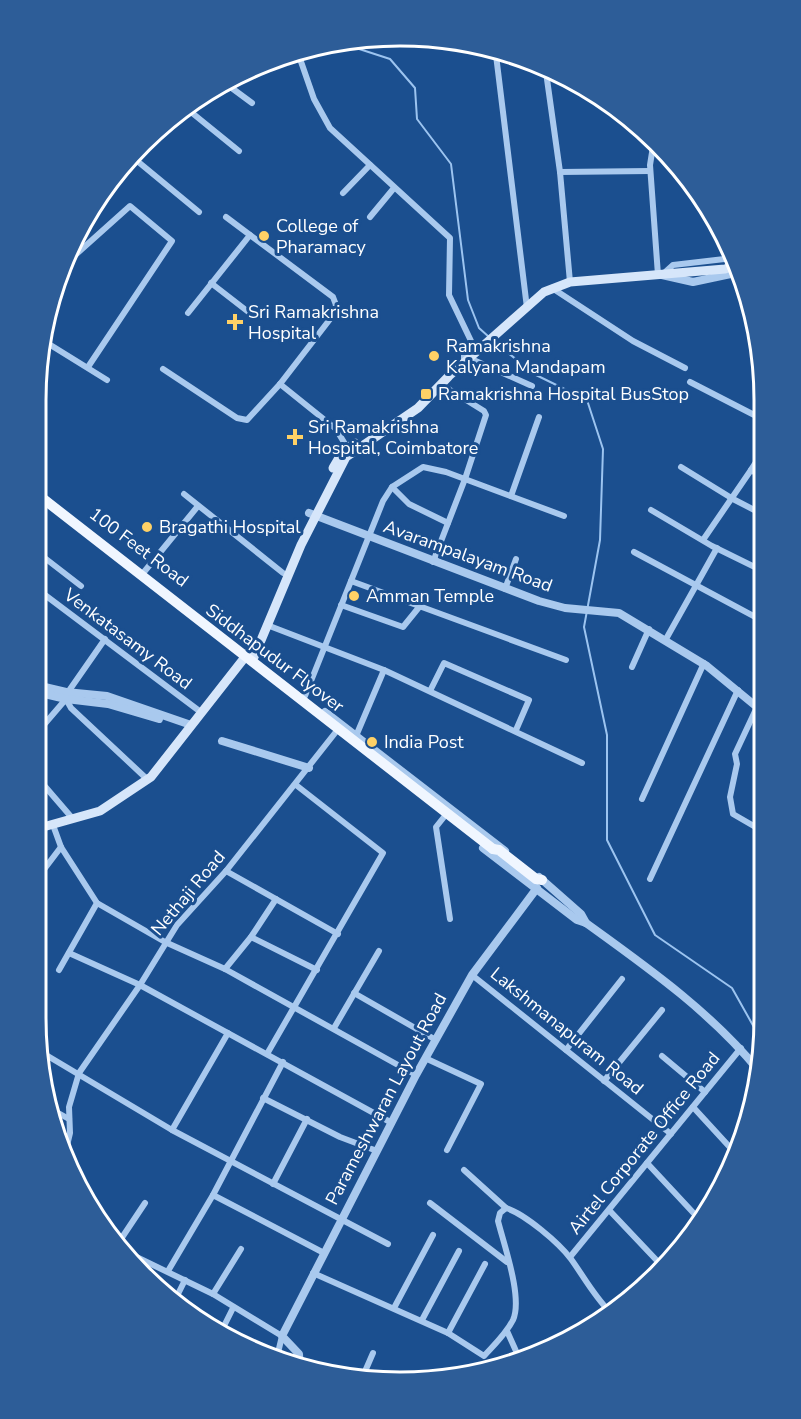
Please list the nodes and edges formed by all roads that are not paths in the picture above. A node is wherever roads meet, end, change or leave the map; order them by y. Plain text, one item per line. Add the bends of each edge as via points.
1 (497, 60) edge
2 (301, 61) edge
3 (547, 78) edge
4 (233, 89) edge
5 (252, 103) dead end
6 (193, 114) edge
7 (651, 150) edge
8 (239, 151) dead end
9 (139, 162) edge
10 (370, 165) junction
11 (650, 171) junction
12 (560, 172) junction
13 (394, 188) junction
14 (343, 193) dead end
15 (199, 212) dead end
16 (226, 217) dead end
17 (370, 217) dead end
18 (250, 235) junction
19 (80, 251) edge
20 (725, 259) edge
21 (728, 266) edge
22 (731, 274) edge
23 (663, 275) junction
24 (570, 282) junction
25 (211, 283) junction
26 (552, 287) junction
27 (527, 308) junction
28 (188, 313) dead end
29 (251, 314) dead end
30 (51, 344) edge
31 (469, 359) junction
32 (88, 366) junction
33 (685, 368) dead end
34 (163, 369) dead end
35 (449, 376) junction
36 (107, 380) dead end
37 (690, 382) dead end
38 (280, 384) junction
39 (442, 385) junction
40 (532, 386) dead end
41 (754, 415) edge
42 (539, 417) dead end
43 (348, 450) junction
44 (681, 467) dead end
45 (754, 467) edge
46 (752, 470) joint
47 (465, 479) junction
48 (393, 487) junction
49 (184, 494) dead end
50 (511, 496) junction
51 (733, 499) junction
52 (46, 505) edge
53 (46, 505) edge
54 (46, 505) edge
55 (198, 506) junction
56 (651, 510) dead end
57 (754, 510) edge
58 (312, 514) junction
59 (564, 516) dead end
60 (448, 523) junction
61 (369, 538) junction
62 (703, 540) junction
63 (717, 548) junction
64 (634, 552) dead end
65 (46, 559) edge
66 (516, 559) dead end
67 (433, 562) junction
68 (754, 566) edge
69 (144, 572) junction
70 (283, 573) junction
71 (351, 581) junction
72 (81, 586) dead end
73 (695, 586) junction
74 (505, 588) junction
75 (46, 596) edge
76 (342, 605) junction
77 (420, 606) junction
78 (754, 616) edge
79 (267, 625) junction
80 (649, 629) junction
81 (105, 639) junction
82 (666, 639) junction
83 (323, 649) junction
84 (249, 656) junction
85 (566, 660) dead end
86 (704, 663) junction
87 (632, 667) dead end
88 (384, 670) junction
89 (46, 688) edge
90 (738, 689) junction
91 (430, 691) junction
92 (46, 693) edge
93 (66, 695) junction
94 (305, 696) junction
95 (754, 704) edge
96 (202, 713) junction
97 (46, 721) edge
98 (754, 721) edge
99 (189, 727) junction
100 (340, 727) junction
101 (516, 730) junction
102 (356, 736) junction
103 (222, 741) dead end
104 (582, 763) dead end
105 (309, 768) junction
106 (148, 780) junction
107 (296, 785) junction
108 (46, 788) edge
109 (642, 799) dead end
110 (444, 817) junction
111 (73, 819) junction
112 (53, 825) junction
113 (754, 826) edge
114 (46, 827) edge
115 (61, 847) junction
116 (512, 863) junction
117 (46, 867) edge
118 (226, 871) junction
119 (523, 878) junction
120 (650, 879) dead end
121 (539, 884) junction
122 (276, 899) junction
123 (97, 903) junction
124 (450, 919) dead end
125 (338, 934) junction
126 (251, 937) junction
127 (165, 942) junction
128 (379, 951) dead end
129 (69, 953) junction
130 (225, 969) junction
131 (59, 970) dead end
132 (317, 970) junction
133 (472, 975) junction
134 (622, 979) dead end
135 (140, 985) junction
136 (354, 993) junction
137 (296, 1007) junction
138 (662, 1010) dead end
139 (334, 1028) junction
140 (228, 1033) junction
141 (436, 1040) junction
142 (741, 1048) junction
143 (566, 1050) junction
144 (267, 1054) junction
145 (49, 1056) edge
146 (662, 1056) dead end
147 (425, 1058) junction
148 (751, 1061) edge
149 (282, 1062) junction
150 (79, 1073) junction
151 (416, 1075) junction
152 (604, 1081) junction
153 (705, 1092) junction
154 (263, 1098) junction
155 (693, 1107) junction
156 (60, 1114) edge
157 (69, 1119) junction
158 (307, 1119) junction
159 (392, 1123) junction
160 (172, 1130) junction
161 (671, 1134) junction
162 (68, 1140) edge
163 (730, 1148) edge
164 (447, 1150) dead end
165 (377, 1151) junction
166 (231, 1160) junction
167 (647, 1163) junction
168 (464, 1170) dead end
169 (273, 1184) junction
170 (213, 1195) junction
171 (145, 1203) dead end
172 (430, 1203) dead end
173 (506, 1208) junction
174 (609, 1210) junction
175 (695, 1215) edge
176 (341, 1220) junction
177 (433, 1235) dead end
178 (122, 1237) edge
179 (388, 1244) dead end
180 (241, 1249) dead end
181 (459, 1251) dead end
182 (324, 1253) junction
183 (570, 1257) junction
184 (140, 1258) edge
185 (658, 1261) edge
186 (508, 1262) junction
187 (485, 1264) dead end
188 (168, 1271) junction
189 (313, 1273) junction
190 (185, 1280) junction
191 (178, 1294) edge
192 (213, 1294) junction
193 (605, 1307) edge
194 (233, 1308) junction
195 (394, 1308) junction
196 (422, 1320) junction
197 (224, 1326) edge
198 (507, 1331) junction
199 (448, 1333) junction
200 (282, 1336) junction
201 (278, 1351) edge
202 (373, 1353) dead end
203 (517, 1353) edge
204 (299, 1357) edge
205 (365, 1370) edge

1 - 27 street
2 - 10 street via 330,128
3 - 12 street
4 - 5 street
6 - 8 street
7 - 11 street
9 - 15 street
10 - 13 street
10 - 14 street
11 - 12 street
11 - 23 street
12 - 24 street
13 - 17 street
13 - 31 street via 450,238 449,295 472,343 464,354
16 - 18 street
18 - 25 street
18 - 38 street via 333,297 336,305 334,314
19 - 32 street via 130,206 172,241
20 - 23 street via 673,266
21 - 23 main road
22 - 23 street via 693,282
23 - 24 main road
24 - 26 main road
25 - 28 street
25 - 29 street
26 - 27 main road
26 - 33 street via 633,341
27 - 31 main road
30 - 32 street
31 - 35 main road
31 - 40 street
32 - 36 street
34 - 38 street via 237,418 247,420
35 - 39 main road
35 - 43 main road
37 - 41 street
38 - 43 street via 336,429
39 - 43 main road via 403,420
39 - 47 street via 486,415
42 - 50 street
43 - 58 main road
44 - 51 street
45 - 46 street
46 - 51 street
47 - 48 street via 423,467
47 - 50 street
47 - 60 street
48 - 60 street via 409,504
48 - 61 street via 383,501
49 - 55 street
50 - 59 street
51 - 57 street
51 - 62 street
52 - 69 main road, 100 Feet Road
53 - 84 main road
54 - 116 main road, Siddhapudur Flyover, bridge
55 - 69 street
55 - 70 street
56 - 62 street
58 - 61 street, Avarampalayam Road
58 - 70 main road
58 - 79 main road
60 - 67 street
61 - 67 street, Avarampalayam Road
61 - 71 street
62 - 63 street
63 - 68 street
63 - 73 street
64 - 73 street
65 - 72 street
66 - 74 street
67 - 74 street, Avarampalayam Road
69 - 84 main road, 100 Feet Road
70 - 84 main road
71 - 76 street
71 - 77 street
73 - 78 street
73 - 82 street
74 - 80 street, Avarampalayam Road via 565,608 618,613
75 - 81 street, Venkatasamy Road
76 - 77 street via 403,627
76 - 83 street
77 - 85 street
79 - 83 street
79 - 84 main road
80 - 82 street, Avarampalayam Road
80 - 87 street
81 - 93 street
81 - 96 street, Venkatasamy Road
82 - 86 street, Avarampalayam Road
83 - 88 street
83 - 94 street
84 - 94 street
84 - 96 main road
84 - 100 street
86 - 90 street, Avarampalayam Road
86 - 109 street
88 - 91 street
88 - 102 street
89 - 93 street
90 - 95 street, Avarampalayam Road
90 - 120 street
91 - 101 street
91 - 101 street via 444,663 529,700
92 - 93 street
93 - 97 street
93 - 99 street
93 - 106 street via 71,708
94 - 100 street
96 - 99 main road
98 - 113 street via 735,754 737,764 730,798 733,814
99 - 106 main road
100 - 102 street
100 - 105 street, Nethaji Road
100 - 110 street
101 - 104 street
102 - 121 street
103 - 105 street
105 - 107 street, Nethaji Road
106 - 111 main road via 100,811
107 - 118 street, Nethaji Road
107 - 125 street via 383,853
108 - 111 street
110 - 119 street
110 - 124 street via 436,827
111 - 112 main road
112 - 114 main road
112 - 115 street
115 - 117 street
115 - 123 street
116 - 119 main road, Siddhapudur Flyover
116 - 121 main road, Siddhapudur Flyover
118 - 122 street
118 - 127 street, Nethaji Road
119 - 121 street
121 - 133 street, Parameshwaran Layout Road
121 - 142 street via 581,914
122 - 125 street
122 - 126 street
123 - 127 street
123 - 129 street
125 - 132 street
126 - 130 street
126 - 132 street
127 - 130 street
127 - 135 street, Nethaji Road
128 - 136 street
129 - 131 street
129 - 135 street
130 - 137 street
132 - 137 street
133 - 141 street, Parameshwaran Layout Road
133 - 143 street, Lakshmanapuram Road
134 - 143 street
135 - 140 street
135 - 150 street, Nethaji Road
136 - 139 street
136 - 141 street
137 - 139 street
137 - 144 street
138 - 152 street
139 - 151 street
140 - 144 street
140 - 160 street
141 - 147 street, Parameshwaran Layout Road
142 - 148 street
142 - 153 street, Airtel Corporate Office Road
143 - 152 street, Lakshmanapuram Road
144 - 149 street
145 - 150 street
146 - 153 street
147 - 151 street, Parameshwaran Layout Road
147 - 164 street via 481,1084
149 - 154 street
149 - 159 street
150 - 157 street, Nethaji Road
150 - 160 street
151 - 159 street, Parameshwaran Layout Road
152 - 161 street, Lakshmanapuram Road
153 - 155 street, Airtel Corporate Office Road
154 - 158 street
154 - 166 street
155 - 161 street, Airtel Corporate Office Road
155 - 163 street
156 - 157 street
157 - 162 street, Nethaji Road
158 - 165 street
158 - 169 street
159 - 165 street, Parameshwaran Layout Road
160 - 166 street
161 - 167 street, Airtel Corporate Office Road
165 - 176 street, Parameshwaran Layout Road
166 - 169 street
166 - 170 street
167 - 174 street, Airtel Corporate Office Road
167 - 175 street
168 - 173 street
169 - 176 street
170 - 182 street
170 - 188 street
171 - 178 street
172 - 186 street
173 - 183 street via 519,1212
173 - 186 street via 498,1221
174 - 183 street, Airtel Corporate Office Road
174 - 185 street
176 - 179 street
176 - 182 street, Parameshwaran Layout Road
177 - 195 street
180 - 192 street
181 - 196 street
182 - 189 street, Parameshwaran Layout Road
183 - 193 street
184 - 188 street
186 - 198 street via 517,1302
187 - 199 street
188 - 190 street
189 - 195 street
189 - 200 street, Parameshwaran Layout Road
190 - 191 street
190 - 192 street
192 - 194 street
194 - 197 street
194 - 200 street
195 - 196 street
196 - 199 street
198 - 199 street via 484,1356
198 - 203 street
200 - 201 street
200 - 204 street
202 - 205 street

